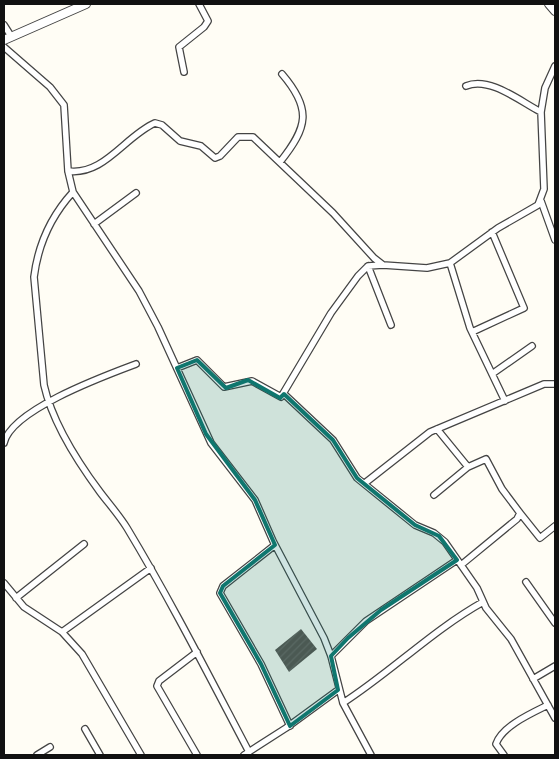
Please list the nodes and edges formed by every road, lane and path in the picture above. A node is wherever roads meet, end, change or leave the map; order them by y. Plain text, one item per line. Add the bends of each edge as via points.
1 (86, 4) edge
2 (199, 4) edge
3 (549, 4) edge
4 (555, 11) edge
5 (4, 25) edge
6 (7, 38) edge
7 (4, 47) edge
8 (555, 66) edge
9 (184, 72) dead end
10 (282, 74) dead end
11 (466, 86) dead end
12 (542, 112) junction
13 (280, 162) junction
14 (68, 171) junction
15 (73, 192) junction
16 (136, 194) dead end
17 (541, 201) junction
18 (94, 224) junction
19 (492, 232) junction
20 (555, 238) edge
21 (450, 263) junction
22 (383, 265) junction
23 (368, 266) junction
24 (391, 325) dead end
25 (472, 332) junction
26 (532, 346) dead end
27 (136, 364) dead end
28 (177, 368) junction
29 (492, 374) junction
30 (555, 384) edge
31 (284, 394) junction
32 (505, 401) junction
33 (48, 402) junction
34 (437, 429) junction
35 (4, 443) edge
36 (468, 467) junction
37 (365, 483) junction
38 (434, 495) dead end
39 (520, 513) junction
40 (555, 526) edge
41 (84, 544) dead end
42 (275, 545) junction
43 (459, 562) junction
44 (151, 568) junction
45 (526, 582) dead end
46 (4, 583) edge
47 (16, 598) junction
48 (483, 602) junction
49 (555, 623) edge
50 (62, 632) junction
51 (197, 652) junction
52 (331, 656) junction
53 (555, 666) edge
54 (533, 679) junction
55 (338, 690) junction
56 (343, 703) junction
57 (548, 705) junction
58 (555, 718) edge
59 (290, 726) junction
60 (85, 729) dead end
61 (50, 747) dead end
62 (248, 753) edge
63 (37, 755) edge
64 (100, 755) edge
65 (141, 755) edge
66 (197, 755) edge
67 (371, 755) edge
68 (504, 755) edge

1 - 6 street
2 - 9 street via 208,21 179,47
3 - 4 street
5 - 6 street
7 - 14 street via 50,87 64,105
8 - 12 street via 545,88
10 - 13 street via 298,94 304,114 300,134
11 - 12 street via 472,83 489,85
12 - 17 street via 544,189
13 - 14 street via 252,137 238,136 215,158 201,146 180,141 162,124 155,123 95,166 78,172
13 - 22 street
14 - 15 street
15 - 18 street
15 - 33 street via 51,222 35,266
16 - 18 street
17 - 19 street
17 - 20 street
18 - 28 street via 139,291
19 - 21 street
19 - 25 street via 524,308
21 - 22 street via 427,268
21 - 25 street
22 - 23 street
23 - 24 street
23 - 31 street via 331,313
25 - 29 street
26 - 29 street
27 - 33 street
28 - 31 street via 197,360 224,387 252,381 278,396
28 - 42 street via 206,434 255,500
29 - 32 street
30 - 32 street via 544,384
31 - 37 street via 328,435 354,474
32 - 34 street
33 - 35 street via 25,416 7,434
33 - 44 street via 59,426
34 - 36 street
34 - 37 street
36 - 38 street
36 - 39 street via 486,459
37 - 43 street via 415,525 439,536
39 - 40 street via 540,538
39 - 43 street via 517,519
41 - 47 street
42 - 52 street
42 - 59 street via 223,586 220,593 261,664
43 - 48 street
43 - 52 street via 381,610
44 - 50 street
44 - 51 street
45 - 49 street
46 - 47 street
47 - 50 street
48 - 54 street via 512,638
48 - 56 street
50 - 65 street via 97,676
51 - 62 street
51 - 66 street via 157,686
52 - 55 street
53 - 54 street
54 - 57 street
55 - 56 street
55 - 59 street
56 - 67 street
57 - 58 street
57 - 68 street via 518,722 499,738 496,744
59 - 62 street
60 - 64 street
61 - 63 street

